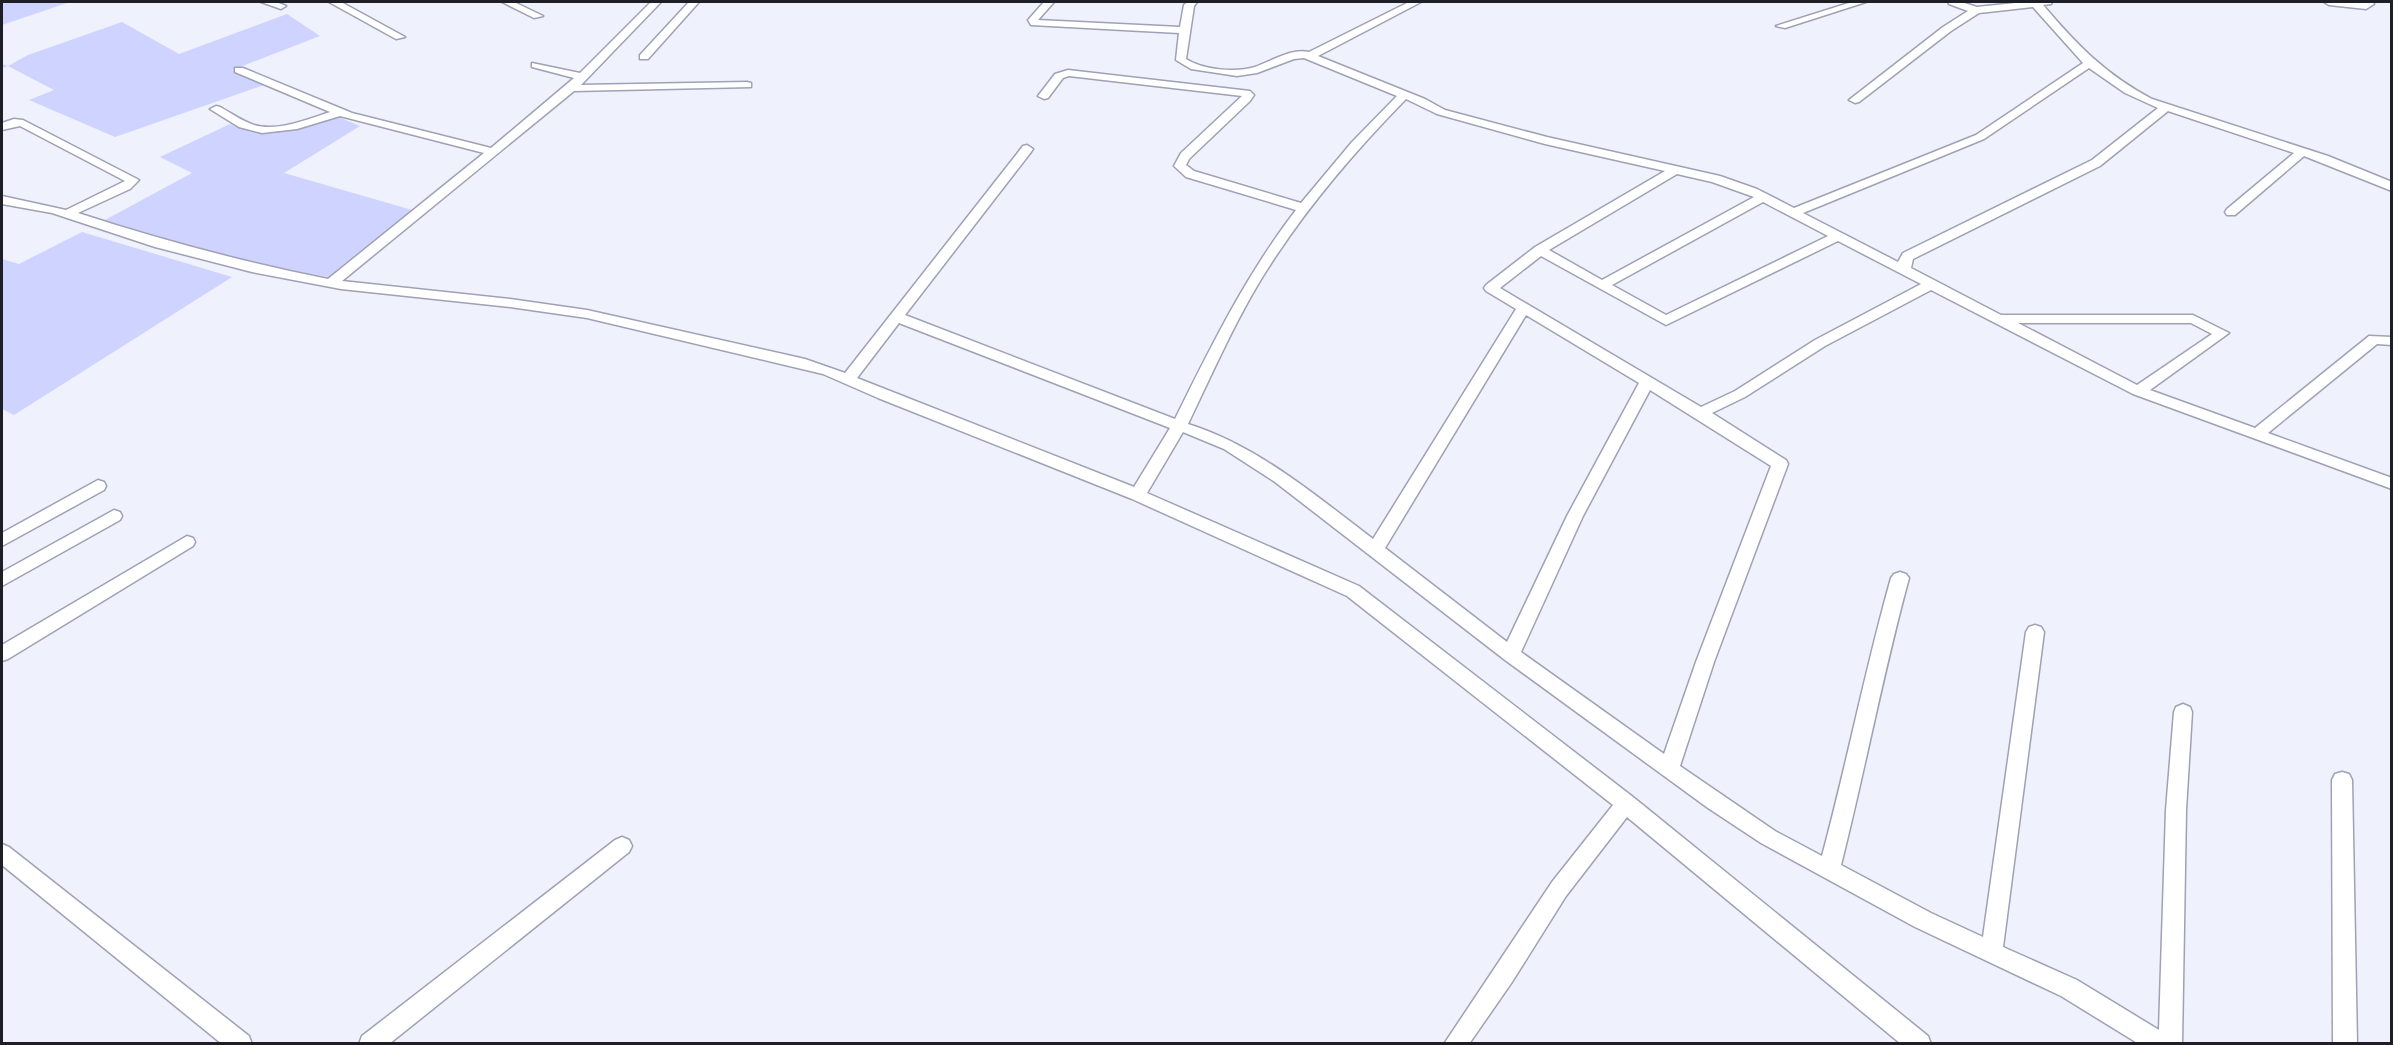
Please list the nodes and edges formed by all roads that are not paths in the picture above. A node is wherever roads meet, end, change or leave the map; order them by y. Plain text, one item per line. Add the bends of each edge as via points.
1 (266, 2) edge
2 (334, 2) edge
3 (507, 2) edge
4 (656, 2) edge
5 (694, 2) edge
6 (1049, 2) edge
7 (1192, 2) edge
8 (1416, 2) edge
9 (1861, 2) edge
10 (1953, 2) edge
11 (2048, 2) edge
12 (2330, 2) edge
13 (2368, 2) edge
14 (2036, 4) junction
15 (281, 6) dead end
16 (1976, 10) junction
17 (538, 16) dead end
18 (1781, 26) dead end
19 (1185, 30) junction
20 (400, 37) dead end
21 (1310, 56) junction
22 (644, 57) dead end
23 (2088, 64) junction
24 (536, 65) dead end
25 (239, 70) dead end
26 (582, 76) junction
27 (747, 85) dead end
28 (571, 88) junction
29 (1404, 94) junction
30 (1044, 96) dead end
31 (1855, 100) dead end
32 (2166, 107) junction
33 (216, 109) dead end
34 (341, 112) junction
35 (2, 127) edge
36 (1027, 149) dead end
37 (494, 152) junction
38 (2301, 152) junction
39 (1675, 170) junction
40 (2391, 187) edge
41 (1764, 197) junction
42 (2, 200) edge
43 (1303, 208) junction
44 (1795, 212) junction
45 (2231, 212) dead end
46 (67, 214) junction
47 (1840, 236) junction
48 (1540, 250) junction
49 (1904, 270) junction
50 (331, 283) junction
51 (1604, 284) junction
52 (1932, 284) junction
53 (1523, 308) junction
54 (897, 317) junction
55 (1996, 319) junction
56 (2391, 340) edge
57 (848, 380) junction
58 (1647, 383) junction
59 (2138, 391) junction
60 (1701, 413) junction
61 (1179, 426) junction
62 (2256, 435) junction
63 (2391, 484) edge
64 (98, 486) dead end
65 (1138, 495) junction
66 (114, 516) dead end
67 (2, 540) edge
68 (187, 542) dead end
69 (1375, 549) junction
70 (1900, 578) dead end
71 (2, 580) edge
72 (2035, 632) dead end
73 (2, 654) edge
74 (1511, 655) junction
75 (2184, 712) dead end
76 (1669, 769) junction
77 (2342, 780) dead end
78 (1626, 803) junction
79 (622, 846) dead end
80 (2, 853) edge
81 (1828, 870) junction
82 (1992, 951) junction
83 (241, 1044) edge
84 (370, 1044) edge
85 (1455, 1044) edge
86 (1920, 1044) edge
87 (2161, 1044) edge
88 (2170, 1044) edge
89 (2345, 1044) edge

1 - 15 street
2 - 20 street
3 - 17 street
4 - 26 street
5 - 22 street
6 - 19 street via 1036,16 1035,23
7 - 19 street
8 - 21 street
9 - 18 street
10 - 16 street
11 - 14 street
12 - 13 street via 2366,6
14 - 16 street
14 - 23 street
16 - 31 street
19 - 21 street via 1181,60 1193,67 1247,72 1301,53
21 - 29 street
23 - 32 street via 2123,89
23 - 44 street via 1980,137
24 - 26 street
25 - 34 street
26 - 28 street
27 - 28 street
28 - 37 street
29 - 39 street via 1441,112
29 - 43 street via 1348,152
30 - 43 street via 1059,76 1068,73 1246,93 1246,99 1180,161 1180,166 1190,174
32 - 38 street
32 - 49 street via 2096,163 1908,256
33 - 34 street via 250,127 264,129
34 - 37 street
35 - 46 street via 23,123 133,180
36 - 54 street
37 - 50 street
38 - 40 street
38 - 45 street
39 - 41 street via 1732,183
39 - 48 street
41 - 44 street
41 - 51 street
42 - 46 street
43 - 61 street via 1236,311
44 - 47 street
46 - 50 street via 160,244
47 - 49 street
47 - 51 street via 1666,321
48 - 51 street
48 - 53 street via 1491,288
49 - 52 street
50 - 57 street via 587,314 805,364
52 - 55 street
52 - 60 street via 1820,343 1740,394
53 - 58 street
53 - 69 street
54 - 57 street
54 - 61 street
55 - 59 street
55 - 59 street via 2193,319 2222,333
56 - 62 street via 2374,339
57 - 65 street
58 - 60 street
58 - 74 street via 1607,451
59 - 62 street
60 - 76 street via 1775,459 1780,469 1705,662
61 - 65 street
61 - 69 street via 1225,443 1280,478
62 - 63 street
64 - 67 street
65 - 78 street via 1353,591
66 - 71 street
68 - 73 street
69 - 74 street
70 - 81 street
72 - 82 street
74 - 76 street
75 - 88 street via 2176,810
76 - 81 street via 1768,837
77 - 89 street
78 - 85 street via 1559,890
78 - 86 street
79 - 84 street
80 - 83 street
81 - 82 street
82 - 87 street via 2069,988

